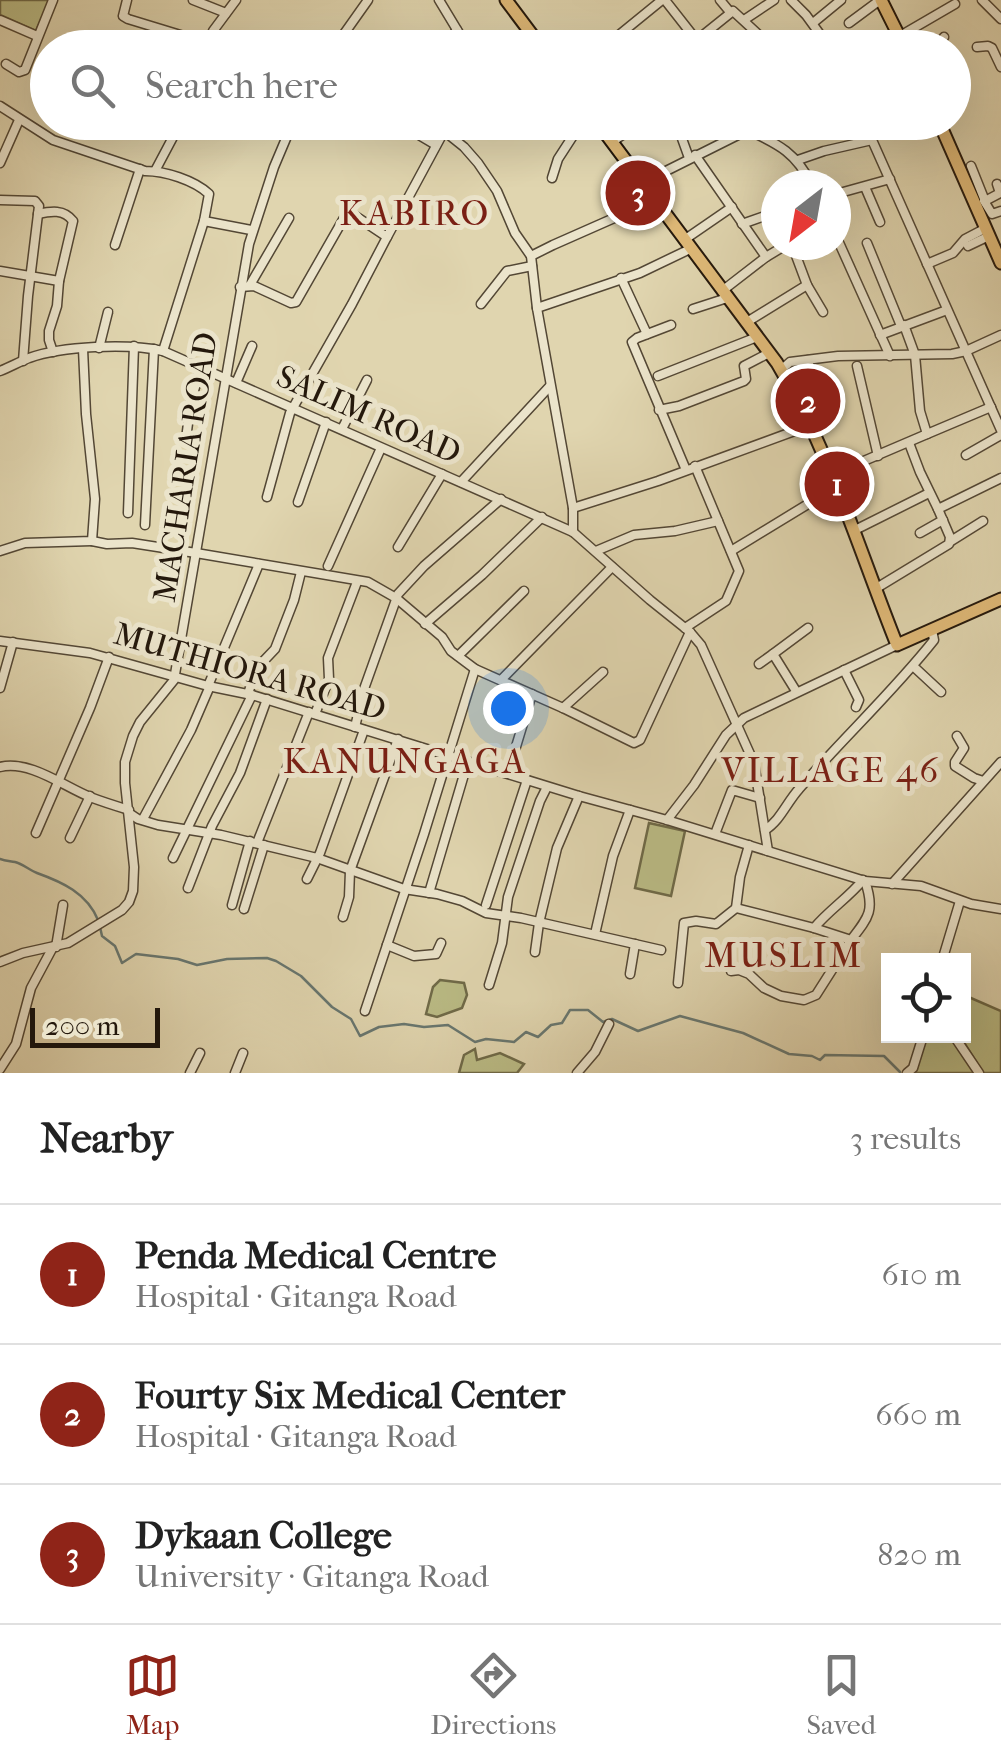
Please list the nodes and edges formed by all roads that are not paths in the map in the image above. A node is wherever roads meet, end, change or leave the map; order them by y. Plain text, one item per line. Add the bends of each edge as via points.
1 (53, 0) edge
2 (127, 0) edge
3 (193, 0) edge
4 (236, 0) edge
5 (368, 0) edge
6 (438, 0) edge
7 (506, 0) edge
8 (640, 0) edge
9 (664, 0) edge
10 (720, 0) edge
11 (774, 0) edge
12 (791, 0) edge
13 (841, 0) edge
14 (880, 0) edge
15 (982, 0) edge
16 (955, 4) dead end
17 (648, 11) junction
18 (730, 12) junction
19 (226, 13) junction
20 (1001, 19) edge
21 (0, 20) edge
22 (744, 20) junction
23 (813, 23) junction
24 (850, 23) dead end
25 (40, 30) edge
26 (161, 30) edge
27 (214, 30) edge
28 (347, 30) edge
29 (457, 30) edge
30 (528, 30) edge
31 (625, 30) edge
32 (687, 30) edge
33 (712, 30) edge
34 (754, 30) edge
35 (817, 30) edge
36 (895, 30) edge
37 (921, 30) edge
38 (30, 33) edge
39 (978, 47) dead end
40 (30, 57) edge
41 (6, 64) dead end
42 (1001, 66) edge
43 (0, 106) edge
44 (19, 120) junction
45 (30, 127) edge
46 (52, 140) edge
47 (171, 140) edge
48 (285, 140) edge
49 (426, 140) edge
50 (439, 140) edge
51 (458, 140) edge
52 (570, 140) edge
53 (615, 140) edge
54 (684, 140) edge
55 (721, 140) edge
56 (768, 140) edge
57 (872, 140) joint
58 (948, 140) edge
59 (612, 142) joint
60 (436, 146) junction
61 (692, 156) junction
62 (798, 160) junction
63 (0, 163) edge
64 (971, 166) dead end
65 (140, 170) junction
66 (804, 170) edge
67 (155, 171) junction
68 (552, 178) dead end
69 (890, 179) junction
70 (642, 183) junction
71 (997, 184) dead end
72 (865, 187) junction
73 (851, 190) edge
74 (0, 200) edge
75 (655, 200) junction
76 (980, 203) junction
77 (732, 208) junction
78 (1001, 212) edge
79 (38, 214) junction
80 (761, 217) edge
81 (289, 218) dead end
82 (204, 221) junction
83 (880, 222) dead end
84 (742, 224) junction
85 (251, 230) junction
86 (987, 232) junction
87 (387, 237) junction
88 (868, 244) dead end
89 (687, 245) junction
90 (115, 246) dead end
91 (968, 246) dead end
92 (761, 250) edge
93 (999, 253) edge
94 (763, 260) edge
95 (796, 260) edge
96 (847, 260) edge
97 (532, 261) junction
98 (927, 264) junction
99 (877, 269) junction
100 (0, 271) edge
101 (30, 277) junction
102 (854, 277) junction
103 (621, 278) junction
104 (60, 282) junction
105 (807, 285) junction
106 (245, 286) junction
107 (725, 294) junction
108 (481, 304) dead end
109 (537, 308) junction
110 (693, 309) dead end
111 (947, 310) junction
112 (108, 312) dead end
113 (823, 312) dead end
114 (747, 322) junction
115 (671, 325) dead end
116 (902, 326) junction
117 (646, 334) junction
118 (880, 334) junction
119 (1001, 335) edge
120 (757, 337) junction
121 (134, 346) junction
122 (252, 346) dead end
123 (99, 348) junction
124 (83, 349) junction
125 (158, 350) junction
126 (53, 352) junction
127 (966, 352) junction
128 (769, 353) junction
129 (890, 356) junction
130 (915, 356) junction
131 (808, 360) junction
132 (22, 361) junction
133 (857, 366) dead end
134 (201, 368) junction
135 (781, 370) junction
136 (0, 371) edge
137 (658, 376) dead end
138 (225, 378) junction
139 (367, 380) dead end
140 (236, 383) junction
141 (550, 386) junction
142 (991, 407) junction
143 (293, 408) junction
144 (659, 410) junction
145 (326, 422) junction
146 (812, 425) junction
147 (342, 430) junction
148 (1001, 433) edge
149 (927, 434) junction
150 (186, 439) dead end
151 (909, 442) junction
152 (381, 448) junction
153 (966, 455) dead end
154 (878, 456) junction
155 (691, 468) junction
156 (442, 474) junction
157 (809, 477) dead end
158 (1001, 478) edge
159 (834, 481) junction
160 (462, 482) junction
161 (930, 493) junction
162 (819, 497) junction
163 (266, 498) dead end
164 (502, 499) junction
165 (298, 502) dead end
166 (574, 508) junction
167 (938, 508) junction
168 (128, 513) dead end
169 (542, 517) junction
170 (943, 520) junction
171 (718, 521) junction
172 (983, 521) dead end
173 (145, 525) dead end
174 (573, 532) junction
175 (853, 532) junction
176 (920, 533) dead end
177 (950, 541) junction
178 (92, 542) junction
179 (398, 546) dead end
180 (596, 551) junction
181 (732, 551) junction
182 (0, 552) edge
183 (196, 553) junction
184 (259, 564) junction
185 (328, 566) dead end
186 (612, 567) junction
187 (301, 572) junction
188 (357, 582) junction
189 (874, 589) junction
190 (524, 591) dead end
191 (396, 598) junction
192 (1001, 599) edge
193 (425, 624) junction
194 (808, 628) dead end
195 (688, 630) junction
196 (932, 630) junction
197 (0, 642) edge
198 (14, 642) junction
199 (897, 645) junction
200 (773, 654) junction
201 (458, 656) junction
202 (109, 657) junction
203 (759, 664) dead end
204 (913, 666) junction
205 (475, 669) junction
206 (844, 670) junction
207 (603, 672) dead end
208 (174, 677) junction
209 (501, 680) junction
210 (209, 686) junction
211 (0, 688) edge
212 (796, 691) junction
213 (941, 692) dead end
214 (250, 694) junction
215 (532, 694) junction
216 (267, 699) junction
217 (856, 707) dead end
218 (563, 708) junction
219 (312, 713) junction
220 (737, 723) junction
221 (359, 728) junction
222 (957, 736) dead end
223 (398, 739) junction
224 (448, 755) junction
225 (468, 761) junction
226 (1001, 762) edge
227 (0, 766) edge
228 (508, 773) junction
229 (527, 780) junction
230 (983, 780) junction
231 (58, 782) junction
232 (547, 787) junction
233 (90, 796) junction
234 (579, 796) junction
235 (760, 798) junction
236 (630, 810) junction
237 (129, 812) junction
238 (143, 819) junction
239 (667, 820) junction
240 (186, 828) junction
241 (764, 830) junction
242 (210, 832) junction
243 (36, 833) dead end
244 (715, 834) junction
245 (70, 838) dead end
246 (257, 843) junction
247 (749, 845) junction
248 (768, 851) junction
249 (173, 858) dead end
250 (317, 858) junction
251 (350, 870) junction
252 (307, 879) dead end
253 (864, 880) junction
254 (892, 884) junction
255 (188, 888) dead end
256 (404, 889) junction
257 (430, 893) junction
258 (960, 900) junction
259 (232, 904) dead end
260 (62, 905) dead end
261 (486, 906) dead end
262 (736, 908) junction
263 (244, 909) dead end
264 (1001, 910) edge
265 (507, 916) junction
266 (343, 917) dead end
267 (539, 924) junction
268 (814, 928) junction
269 (595, 934) junction
270 (851, 940) junction
271 (441, 943) dead end
272 (635, 944) junction
273 (387, 945) junction
274 (55, 947) junction
275 (661, 950) dead end
276 (535, 952) dead end
277 (944, 953) edge
278 (0, 962) edge
279 (731, 971) dead end
280 (630, 974) dead end
281 (678, 983) dead end
282 (489, 985) dead end
283 (366, 1011) dead end
284 (609, 1024) dead end
285 (921, 1043) edge
286 (959, 1043) edge
287 (244, 1053) dead end
288 (200, 1054) dead end
289 (0, 1069) edge
290 (190, 1073) edge
291 (234, 1073) edge
292 (577, 1073) edge
293 (907, 1073) edge
294 (979, 1073) edge

1 - 25 street
2 - 26 street via 124,16
3 - 19 street
4 - 19 street
5 - 28 street
6 - 29 street
7 - 30 main road
8 - 17 street
9 - 17 street
9 - 32 street
10 - 18 street
11 - 22 street
12 - 23 street
13 - 23 street
14 - 24 street
14 - 36 main road
15 - 20 street
16 - 37 street
17 - 31 street
18 - 22 street
18 - 33 street
19 - 27 street
21 - 38 street
22 - 34 street
23 - 35 street
39 - 42 street via 992,48
40 - 41 street via 24,72
43 - 44 street
44 - 45 street
44 - 63 street
46 - 65 street
47 - 67 street
48 - 85 street, MACHARIA ROAD
49 - 60 street
50 - 60 street
51 - 97 street via 497,191
52 - 68 street
53 - 59 street
54 - 61 street
55 - 61 street
56 - 62 street
57 - 62 street
57 - 69 street
58 - 76 main road
59 - 70 main road
60 - 87 street
61 - 70 street
61 - 77 street
62 - 66 street
64 - 76 street
65 - 67 street
65 - 90 street
67 - 82 street via 206,190
69 - 72 street
69 - 98 street
70 - 75 main road
71 - 76 street via 1000,193
72 - 73 street
72 - 83 street
74 - 79 street via 35,201
75 - 89 main road
75 - 97 street via 553,244
76 - 78 street via 992,214
76 - 86 main road
77 - 84 street
77 - 89 street
79 - 101 street
79 - 104 street via 55,210 73,221
80 - 84 street
81 - 106 street
82 - 85 street
82 - 125 street
84 - 92 street
85 - 106 street, MACHARIA ROAD
86 - 91 street
86 - 93 main road
86 - 98 street
87 - 106 street via 348,211 296,302
87 - 143 street
88 - 99 street
89 - 103 street
89 - 107 main road
94 - 107 street
95 - 105 street
96 - 102 street
97 - 108 street via 507,271
97 - 109 street
98 - 111 street
99 - 102 street
99 - 116 street
100 - 101 street
101 - 104 street
101 - 132 street
102 - 118 street
103 - 109 street
103 - 117 street
104 - 126 street via 48,336
105 - 113 street
105 - 114 street
106 - 138 street, MACHARIA ROAD
107 - 110 street
107 - 114 main road
109 - 141 street
111 - 116 street
111 - 127 street
112 - 123 street
114 - 120 main road
115 - 117 street
116 - 118 street
116 - 130 street
117 - 144 street via 632,342
118 - 129 street
119 - 127 street
120 - 128 main road
120 - 137 street
121 - 123 street, SALIM ROAD
121 - 125 street, SALIM ROAD
121 - 168 street
122 - 140 street
123 - 124 street, SALIM ROAD
124 - 126 street, SALIM ROAD
124 - 178 street
125 - 134 street, SALIM ROAD
125 - 173 street
126 - 132 street, SALIM ROAD
127 - 130 street
127 - 142 street
128 - 135 main road
128 - 144 street via 744,366 744,382
129 - 130 street
129 - 131 street
130 - 149 street
131 - 135 street
131 - 146 street via 820,412
132 - 136 street, SALIM ROAD
133 - 154 street
134 - 138 street, SALIM ROAD
134 - 150 street
135 - 146 main road
138 - 140 street, SALIM ROAD
138 - 183 street, MACHARIA ROAD
139 - 147 street
140 - 143 street, SALIM ROAD
141 - 160 street
141 - 166 street
142 - 148 street
142 - 149 street
143 - 145 street, SALIM ROAD
143 - 163 street
144 - 155 street
145 - 147 street, SALIM ROAD
145 - 165 street
146 - 155 street
146 - 159 main road
147 - 152 street, SALIM ROAD
148 - 153 street
149 - 151 street
151 - 154 street
151 - 161 street
152 - 156 street, SALIM ROAD
152 - 185 street
154 - 159 street
155 - 166 street
155 - 171 street
156 - 160 street, SALIM ROAD
156 - 179 street
157 - 162 street
158 - 167 street
159 - 162 street
159 - 175 main road
160 - 164 street, SALIM ROAD
161 - 167 street
161 - 175 street
162 - 181 street
164 - 169 street, SALIM ROAD
164 - 191 street
166 - 174 street
167 - 170 street
169 - 174 street, SALIM ROAD
169 - 193 street
170 - 176 street
170 - 177 street
171 - 180 street via 634,535
171 - 181 street
172 - 177 street
174 - 180 street, SALIM ROAD
175 - 189 main road
177 - 189 street
178 - 182 street via 25,543
178 - 183 street
180 - 186 street, SALIM ROAD
181 - 195 street via 739,571 729,597
183 - 184 street
183 - 208 street, MACHARIA ROAD
184 - 187 street
184 - 210 street
186 - 195 street, SALIM ROAD
186 - 209 street
187 - 188 street
187 - 214 street via 276,649 256,669
188 - 191 street
188 - 219 street
189 - 199 main road
190 - 201 street
191 - 193 street
191 - 221 street via 364,690
192 - 196 main road
193 - 201 street
194 - 200 street
195 - 218 street via 638,743
195 - 220 street
196 - 199 main road
196 - 204 street via 934,640
197 - 198 street, MUTHIORA ROAD
198 - 202 street, MUTHIORA ROAD
198 - 211 street
199 - 206 street
200 - 203 street
200 - 212 street
201 - 205 street
202 - 208 street, MUTHIORA ROAD
202 - 231 street
204 - 213 street
204 - 241 street
205 - 209 street
205 - 224 street
206 - 212 street
206 - 217 street via 859,700
207 - 218 street
208 - 210 street, MUTHIORA ROAD
208 - 237 street, MACHARIA ROAD via 133,736 124,769
209 - 215 street
210 - 214 street, MUTHIORA ROAD
210 - 238 street
212 - 220 street
214 - 216 street, MUTHIORA ROAD
214 - 240 street
215 - 218 street
215 - 228 street
216 - 219 street, MUTHIORA ROAD
216 - 242 street
219 - 221 street, MUTHIORA ROAD
219 - 246 street
220 - 235 street
220 - 239 street
221 - 223 street, MUTHIORA ROAD
221 - 250 street
222 - 230 street via 964,750 955,766
223 - 224 street, MUTHIORA ROAD
223 - 251 street
224 - 225 street, MUTHIORA ROAD
224 - 256 street
225 - 228 street, MUTHIORA ROAD
225 - 257 street
226 - 230 street
227 - 231 street
228 - 229 street, MUTHIORA ROAD
229 - 232 street, MUTHIORA ROAD
229 - 261 street
230 - 254 street
231 - 233 street
231 - 243 street
232 - 234 street, MUTHIORA ROAD
232 - 265 street
233 - 237 street
233 - 245 street
234 - 236 street, MUTHIORA ROAD
234 - 267 street via 557,848
235 - 241 street
235 - 244 street via 732,790
236 - 239 street, MUTHIORA ROAD
236 - 269 street
237 - 238 street
237 - 274 street, MACHARIA ROAD via 129,902
238 - 240 street
239 - 244 street, MUTHIORA ROAD
240 - 242 street
240 - 249 street
241 - 248 street
242 - 246 street
242 - 255 street
244 - 247 street, MUTHIORA ROAD
246 - 250 street
246 - 259 street
246 - 263 street
247 - 248 street, MUTHIORA ROAD
247 - 262 street
248 - 253 street, MUTHIORA ROAD
250 - 251 street
250 - 252 street
251 - 256 street
251 - 266 street
253 - 254 street, MUTHIORA ROAD
253 - 268 street
253 - 270 street via 871,908
254 - 258 street, MUTHIORA ROAD
256 - 257 street
256 - 273 street
257 - 265 street
258 - 264 street, MUTHIORA ROAD
258 - 277 street
260 - 274 street
262 - 268 street
262 - 281 street via 716,924 684,922
265 - 267 street
265 - 282 street
267 - 269 street
267 - 276 street
268 - 270 street
269 - 272 street
270 - 279 street via 816,996 804,1000
271 - 273 street via 436,954 414,956
272 - 275 street
272 - 280 street
273 - 283 street
274 - 278 street, MACHARIA ROAD
274 - 289 street via 31,988 16,1044
284 - 292 street
285 - 293 street
286 - 294 street
287 - 291 street
288 - 290 street

